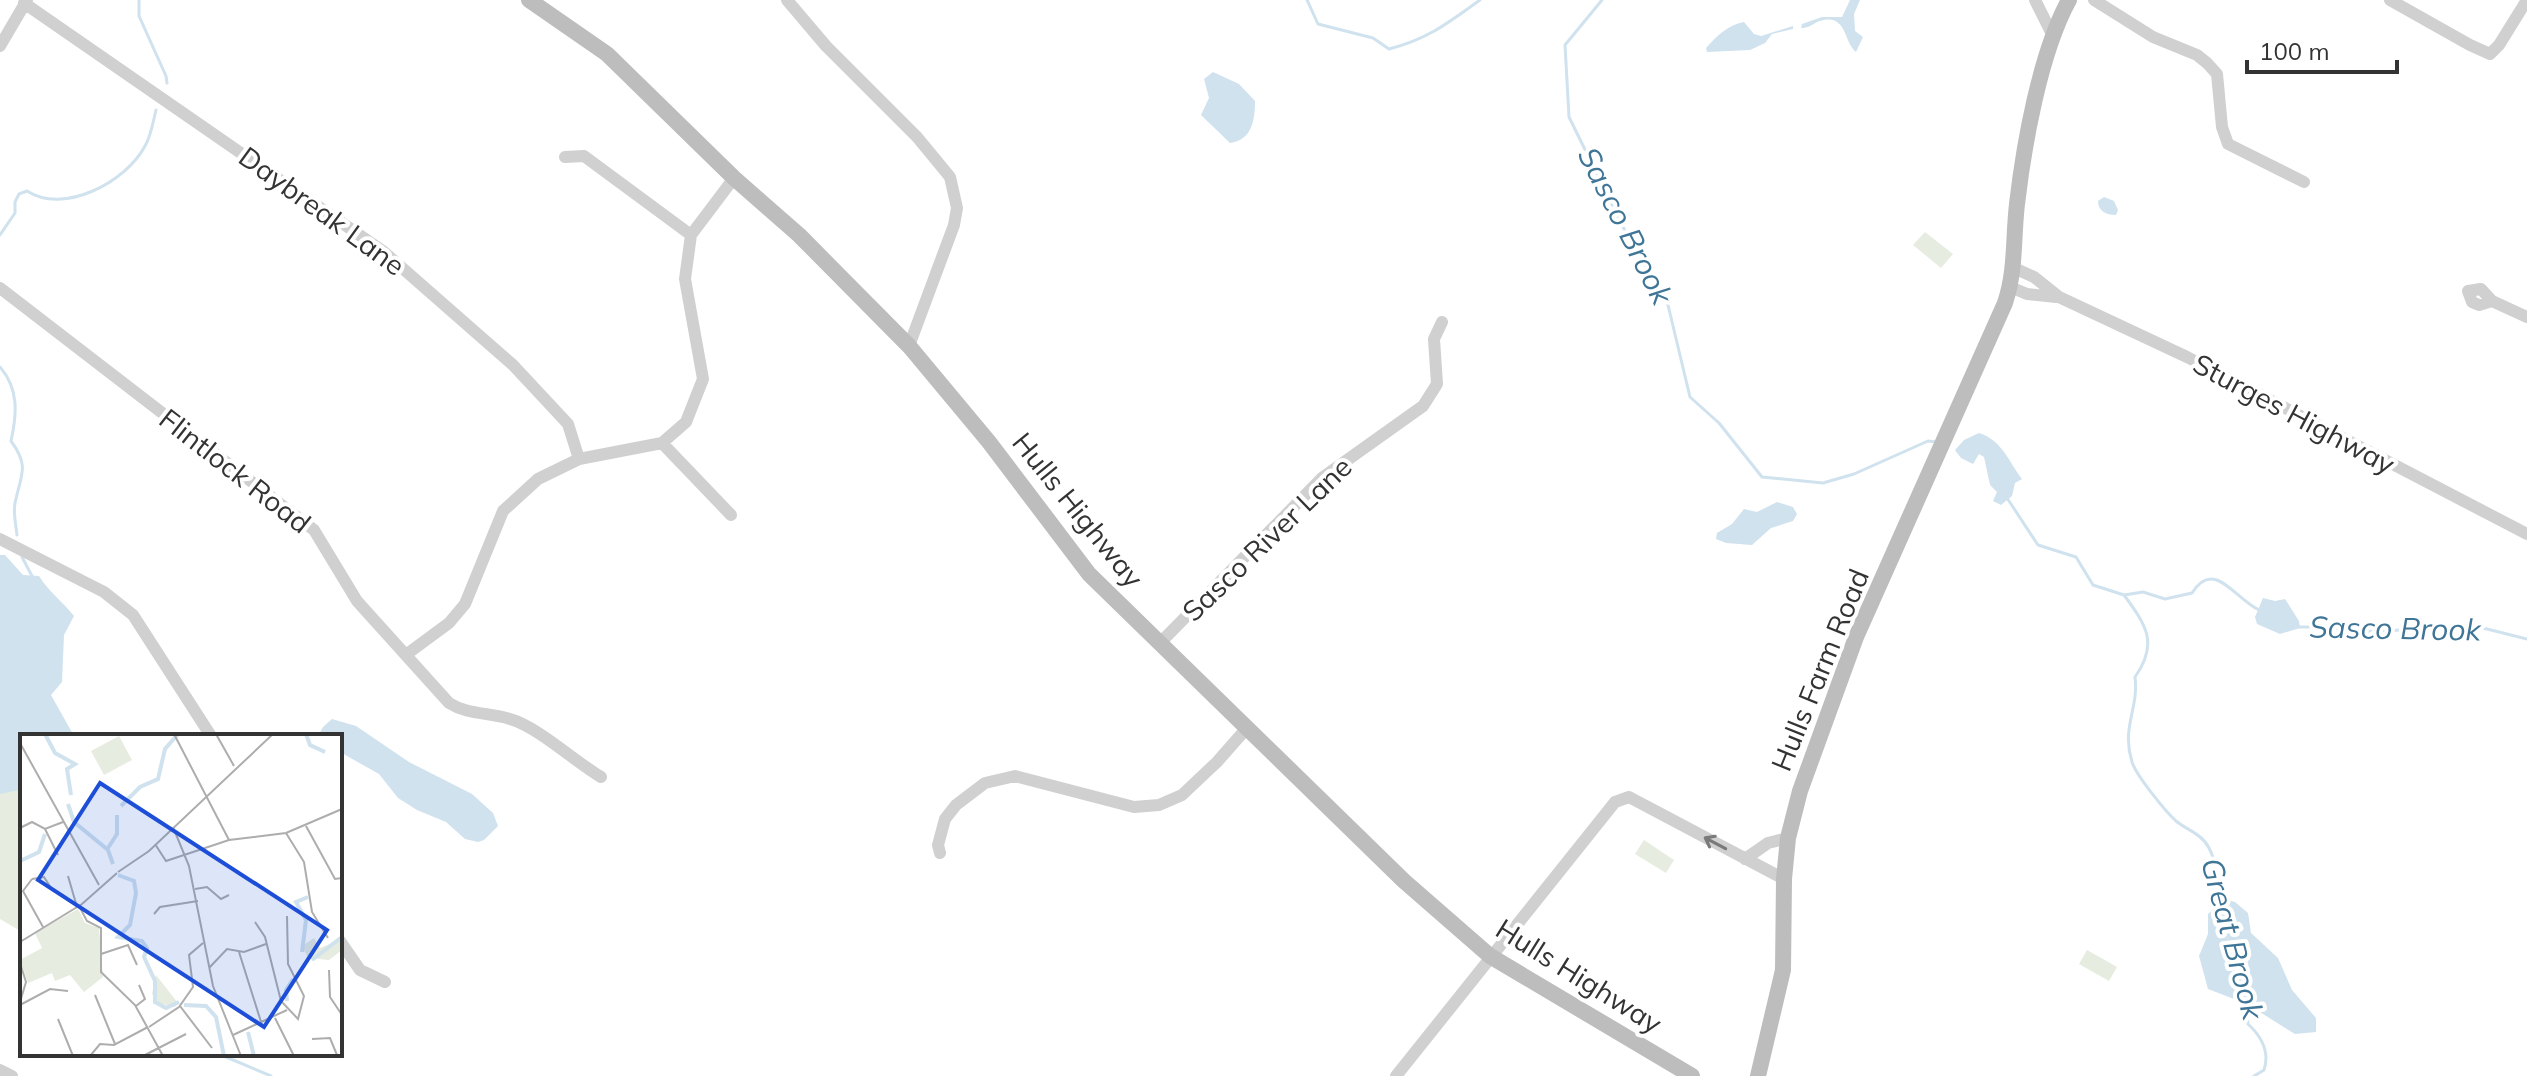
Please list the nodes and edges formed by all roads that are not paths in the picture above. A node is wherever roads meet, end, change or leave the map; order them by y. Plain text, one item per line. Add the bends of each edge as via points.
1 (529, 0) edge
2 (787, 0) edge
3 (2035, 0) edge
4 (2069, 0) edge
5 (2094, 0) edge
6 (2390, 0) edge
7 (2527, 0) edge
8 (26, 2) edge
9 (2052, 34) junction
10 (0, 46) edge
11 (565, 157) dead end
12 (734, 178) junction
13 (2304, 182) dead end
14 (691, 235) junction
15 (2014, 268) junction
16 (0, 288) edge
17 (2008, 295) junction
18 (2059, 297) junction
19 (2492, 301) dead end
20 (2527, 317) edge
21 (1442, 322) dead end
22 (909, 346) junction
23 (662, 443) junction
24 (579, 459) junction
25 (731, 515) dead end
26 (2527, 534) edge
27 (0, 539) edge
28 (1159, 644) junction
29 (407, 654) junction
30 (1246, 729) junction
31 (210, 734) edge
32 (601, 777) dead end
33 (1788, 838) junction
34 (940, 853) dead end
35 (1745, 859) junction
36 (1784, 879) junction
37 (342, 944) edge
38 (1490, 956) junction
39 (385, 982) dead end
40 (0, 1070) edge
41 (12, 1076) edge
42 (1396, 1076) edge
43 (1692, 1076) edge
44 (1758, 1076) edge

1 - 12 street, Hulls Highway via 607,54
2 - 22 street via 950,177 957,208 954,225
3 - 9 street
4 - 9 street, Hulls Farm Road
5 - 13 street via 2207,63 2217,74 2228,144
6 - 7 street via 2490,54
8 - 10 street
8 - 24 street, Daybreak Lane via 384,252 513,365 568,424
9 - 15 street, Hulls Farm Road via 2023,156
11 - 14 street via 584,156
12 - 14 street
12 - 22 street, Hulls Highway
14 - 23 street via 685,279 703,379 686,422
15 - 17 street, Hulls Farm Road
15 - 18 street, Sturges Highway
16 - 29 street, Flintlock Road via 314,530 357,601
17 - 18 street, Sturges Highway
17 - 33 street, Hulls Farm Road via 1856,637
18 - 26 street, Sturges Highway via 2187,357
19 - 20 street
21 - 28 street, Sasco River Lane via 1434,339 1437,384 1423,406 1322,478
22 - 28 street, Hulls Highway via 1089,574
23 - 24 street
23 - 25 street
24 - 29 street via 538,479 503,511 465,604
27 - 31 street via 104,592 133,615
28 - 30 street, Hulls Highway
29 - 32 street, Flintlock Road via 449,703 524,725
30 - 34 street via 1182,795 1159,805 1134,807 1015,776 985,783 945,819
30 - 38 street, Hulls Highway
33 - 35 street via 1768,843
33 - 36 street, Hulls Farm Road
35 - 36 street
35 -> 38 street via 1629,797 1615,802
36 - 44 street, Hulls Farm Road via 1783,970
37 - 39 street via 360,970
38 - 42 street
38 - 43 street, Hulls Highway
40 - 41 street

